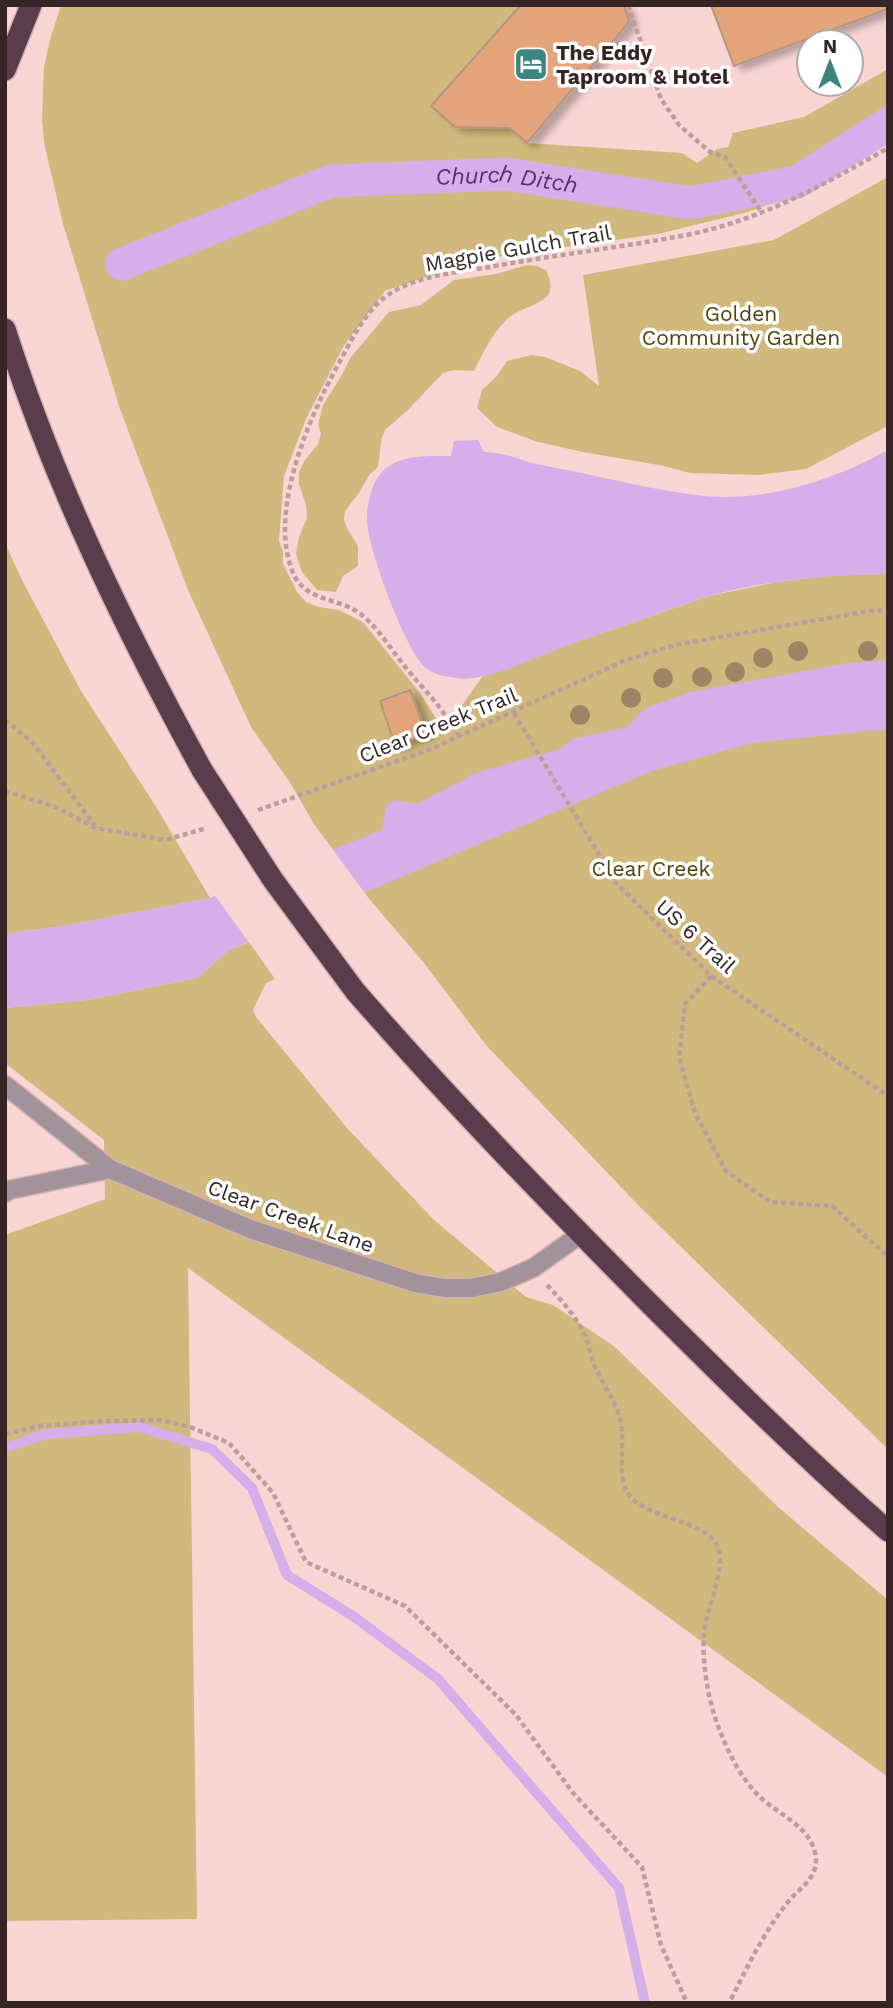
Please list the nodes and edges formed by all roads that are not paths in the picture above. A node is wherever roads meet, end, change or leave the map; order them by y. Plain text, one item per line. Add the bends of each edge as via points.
1 (31, 5) edge
2 (5, 70) edge
3 (5, 330) edge
4 (5, 1085) edge
5 (110, 1169) junction
6 (6, 1190) edge
7 (581, 1234) junction
8 (888, 1531) edge

1 - 2 highway
3 - 7 highway, bridge via 48,451 136,645 202,770 272,880 355,990 459,1108
4 - 5 street, Clear Creek Lane
5 - 6 street
5 - 7 street, Clear Creek Lane via 250,1229 415,1283 444,1288 502,1282 533,1268
7 - 8 highway

